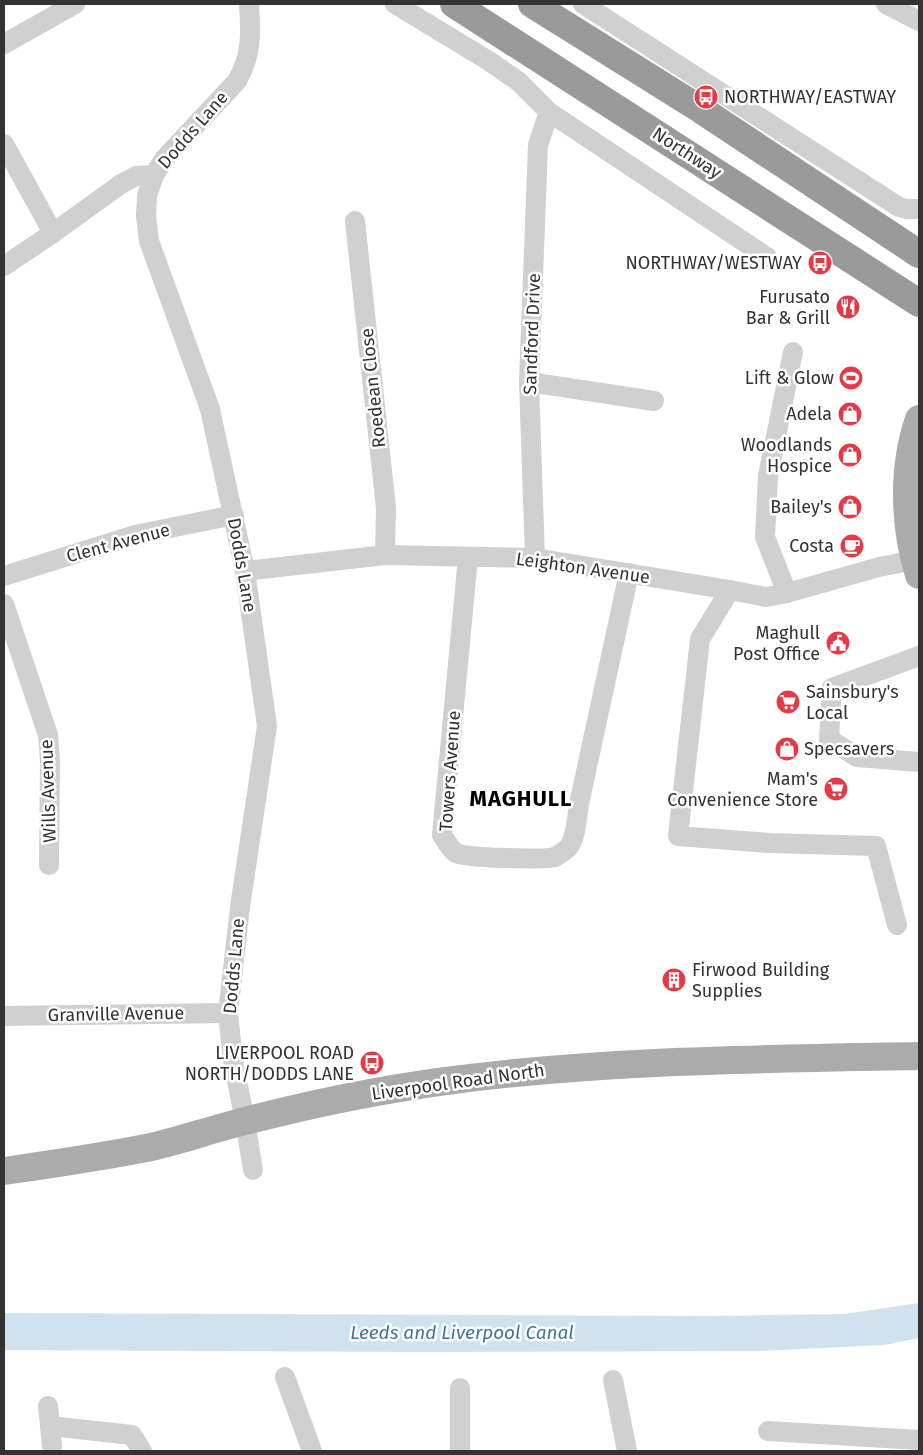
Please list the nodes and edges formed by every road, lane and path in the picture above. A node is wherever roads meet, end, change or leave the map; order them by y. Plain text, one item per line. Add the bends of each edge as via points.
1 (75, 4) edge
2 (249, 4) edge
3 (395, 4) edge
4 (454, 4) edge
5 (532, 4) edge
6 (583, 4) edge
7 (894, 5) edge
8 (919, 22) edge
9 (4, 44) edge
10 (549, 112) junction
11 (4, 144) edge
12 (154, 175) junction
13 (919, 209) edge
14 (355, 221) dead end
15 (53, 233) junction
16 (897, 239) junction
17 (919, 254) edge
18 (767, 257) dead end
19 (4, 266) edge
20 (919, 269) edge
21 (919, 303) edge
22 (793, 352) dead end
23 (529, 382) junction
24 (654, 401) dead end
25 (919, 419) edge
26 (234, 515) junction
27 (385, 555) junction
28 (468, 557) junction
29 (535, 558) junction
30 (917, 568) edge
31 (245, 571) junction
32 (629, 573) junction
33 (4, 576) edge
34 (730, 590) junction
35 (787, 594) junction
36 (4, 604) edge
37 (919, 656) edge
38 (919, 762) edge
39 (50, 865) dead end
40 (897, 925) dead end
41 (228, 1013) junction
42 (4, 1016) edge
43 (919, 1056) edge
44 (245, 1121) junction
45 (253, 1170) dead end
46 (4, 1171) edge
47 (285, 1376) dead end
48 (613, 1380) dead end
49 (460, 1388) dead end
50 (48, 1406) dead end
51 (768, 1431) dead end
52 (919, 1440) edge
53 (142, 1451) edge
54 (312, 1451) edge
55 (460, 1451) edge
56 (627, 1451) edge

1 - 9 street
2 - 12 street, Dodds Lane via 249,55 237,81 165,158
3 - 10 street via 518,81
4 - 21 highway, Northway
5 - 16 highway via 700,109
6 - 13 street via 899,207
7 - 8 street
10 - 18 street
10 - 23 street, Sandford Drive via 538,145
11 - 15 street
12 - 15 street via 136,176 121,184
12 - 26 street, Dodds Lane via 147,196 150,241 210,408
14 - 27 street, Roedean Close via 386,508
15 - 19 street
16 - 17 highway
16 - 20 main road
22 - 35 street via 768,476 765,537
23 - 24 street
23 - 29 street, Sandford Drive
25 - 30 main road via 909,466 908,498 909,526
26 - 31 street, Dodds Lane
26 - 33 street, Clent Avenue via 135,535
27 - 28 street, Leighton Avenue
27 - 31 street, Leighton Avenue
28 - 29 street, Leighton Avenue
28 - 32 street, Towers Avenue via 442,835 457,854 485,858 554,857 571,844
29 - 32 street, Leighton Avenue
30 - 35 street, Leighton Avenue via 880,567
31 - 41 street, Dodds Lane via 267,726
32 - 34 street, Leighton Avenue
34 - 35 street, Leighton Avenue via 766,597
34 - 40 street via 700,639 678,836 876,846
36 - 39 street, Wills Avenue via 48,735
37 - 38 street via 832,688 829,740 857,757
41 - 42 street, Granville Avenue
41 - 44 street, Dodds Lane via 232,1061
43 - 44 main road, Liverpool Road North via 731,1060 558,1069 445,1081
44 - 45 street, Dodds Lane
44 - 46 main road, Liverpool Road North via 152,1147
47 - 54 street
48 - 56 street
49 - 55 street
50 - 53 street via 51,1436 132,1435
51 - 52 street

